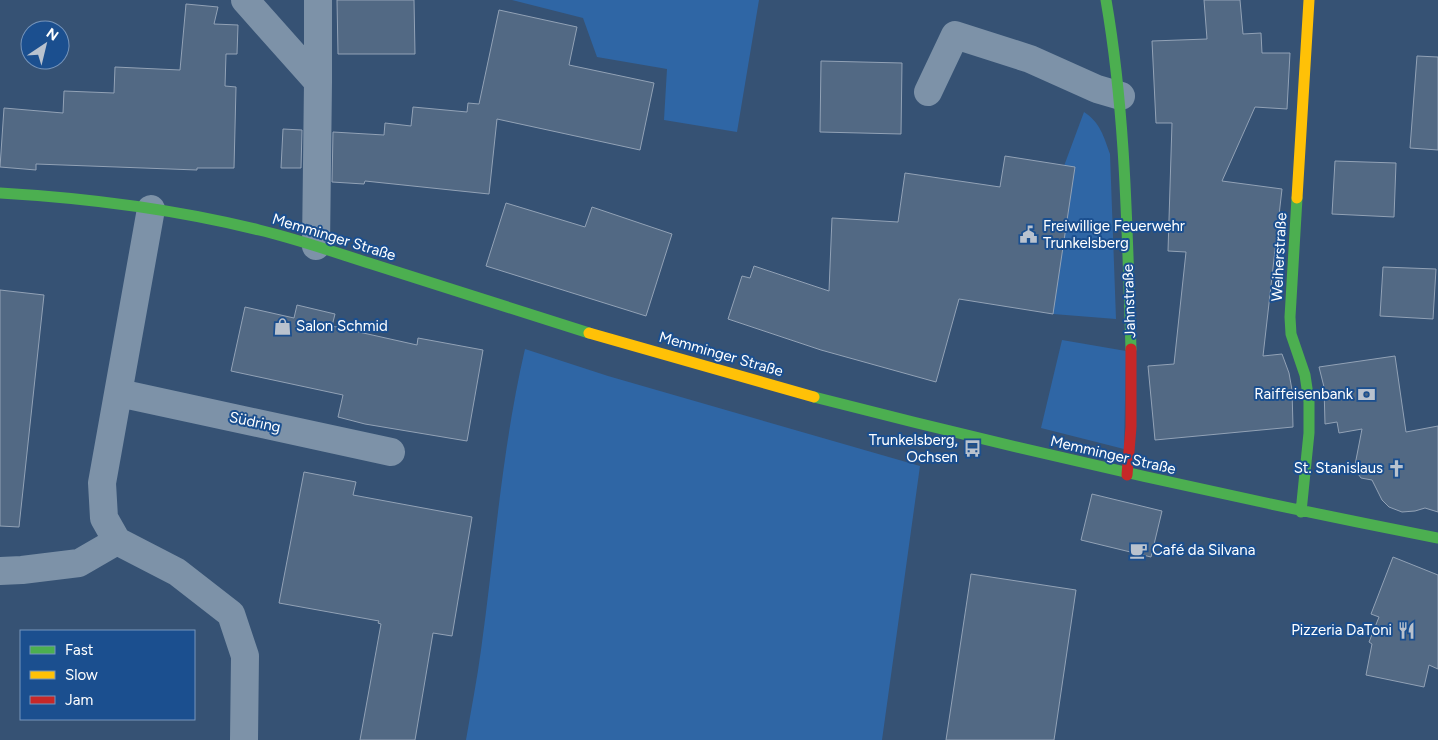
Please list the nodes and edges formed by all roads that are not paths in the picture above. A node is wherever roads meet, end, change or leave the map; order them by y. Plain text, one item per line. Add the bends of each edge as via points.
1 (245, 0) edge
2 (318, 0) edge
3 (1106, 0) edge
4 (1309, 0) edge
5 (318, 82) junction
6 (928, 92) dead end
7 (1121, 96) junction
8 (0, 194) edge
9 (151, 209) junction
10 (316, 246) junction
11 (119, 393) junction
12 (391, 452) dead end
13 (1127, 475) junction
14 (1301, 512) junction
15 (1438, 538) edge
16 (117, 541) junction
17 (0, 571) edge
18 (244, 740) edge

1 - 5 street
2 - 5 street
3 - 7 street, Jahnstraße
4 - 14 street, Weiherstraße via 1290,317 1292,338 1309,390
5 - 10 street
6 - 7 street via 955,35 1030,59 1097,89
7 - 13 street, Jahnstraße via 1131,332 1131,443
8 - 9 street, Memminger Straße via 88,200
9 - 10 street, Memminger Straße via 245,227
9 - 11 street
10 - 13 street, Memminger Straße via 606,338 920,425
11 - 12 street, Südring
11 - 16 street via 102,483 104,518
13 - 14 street, Memminger Straße
14 - 15 street, Memminger Straße
16 - 17 street via 79,563
16 - 18 street via 178,572 231,614 245,656

